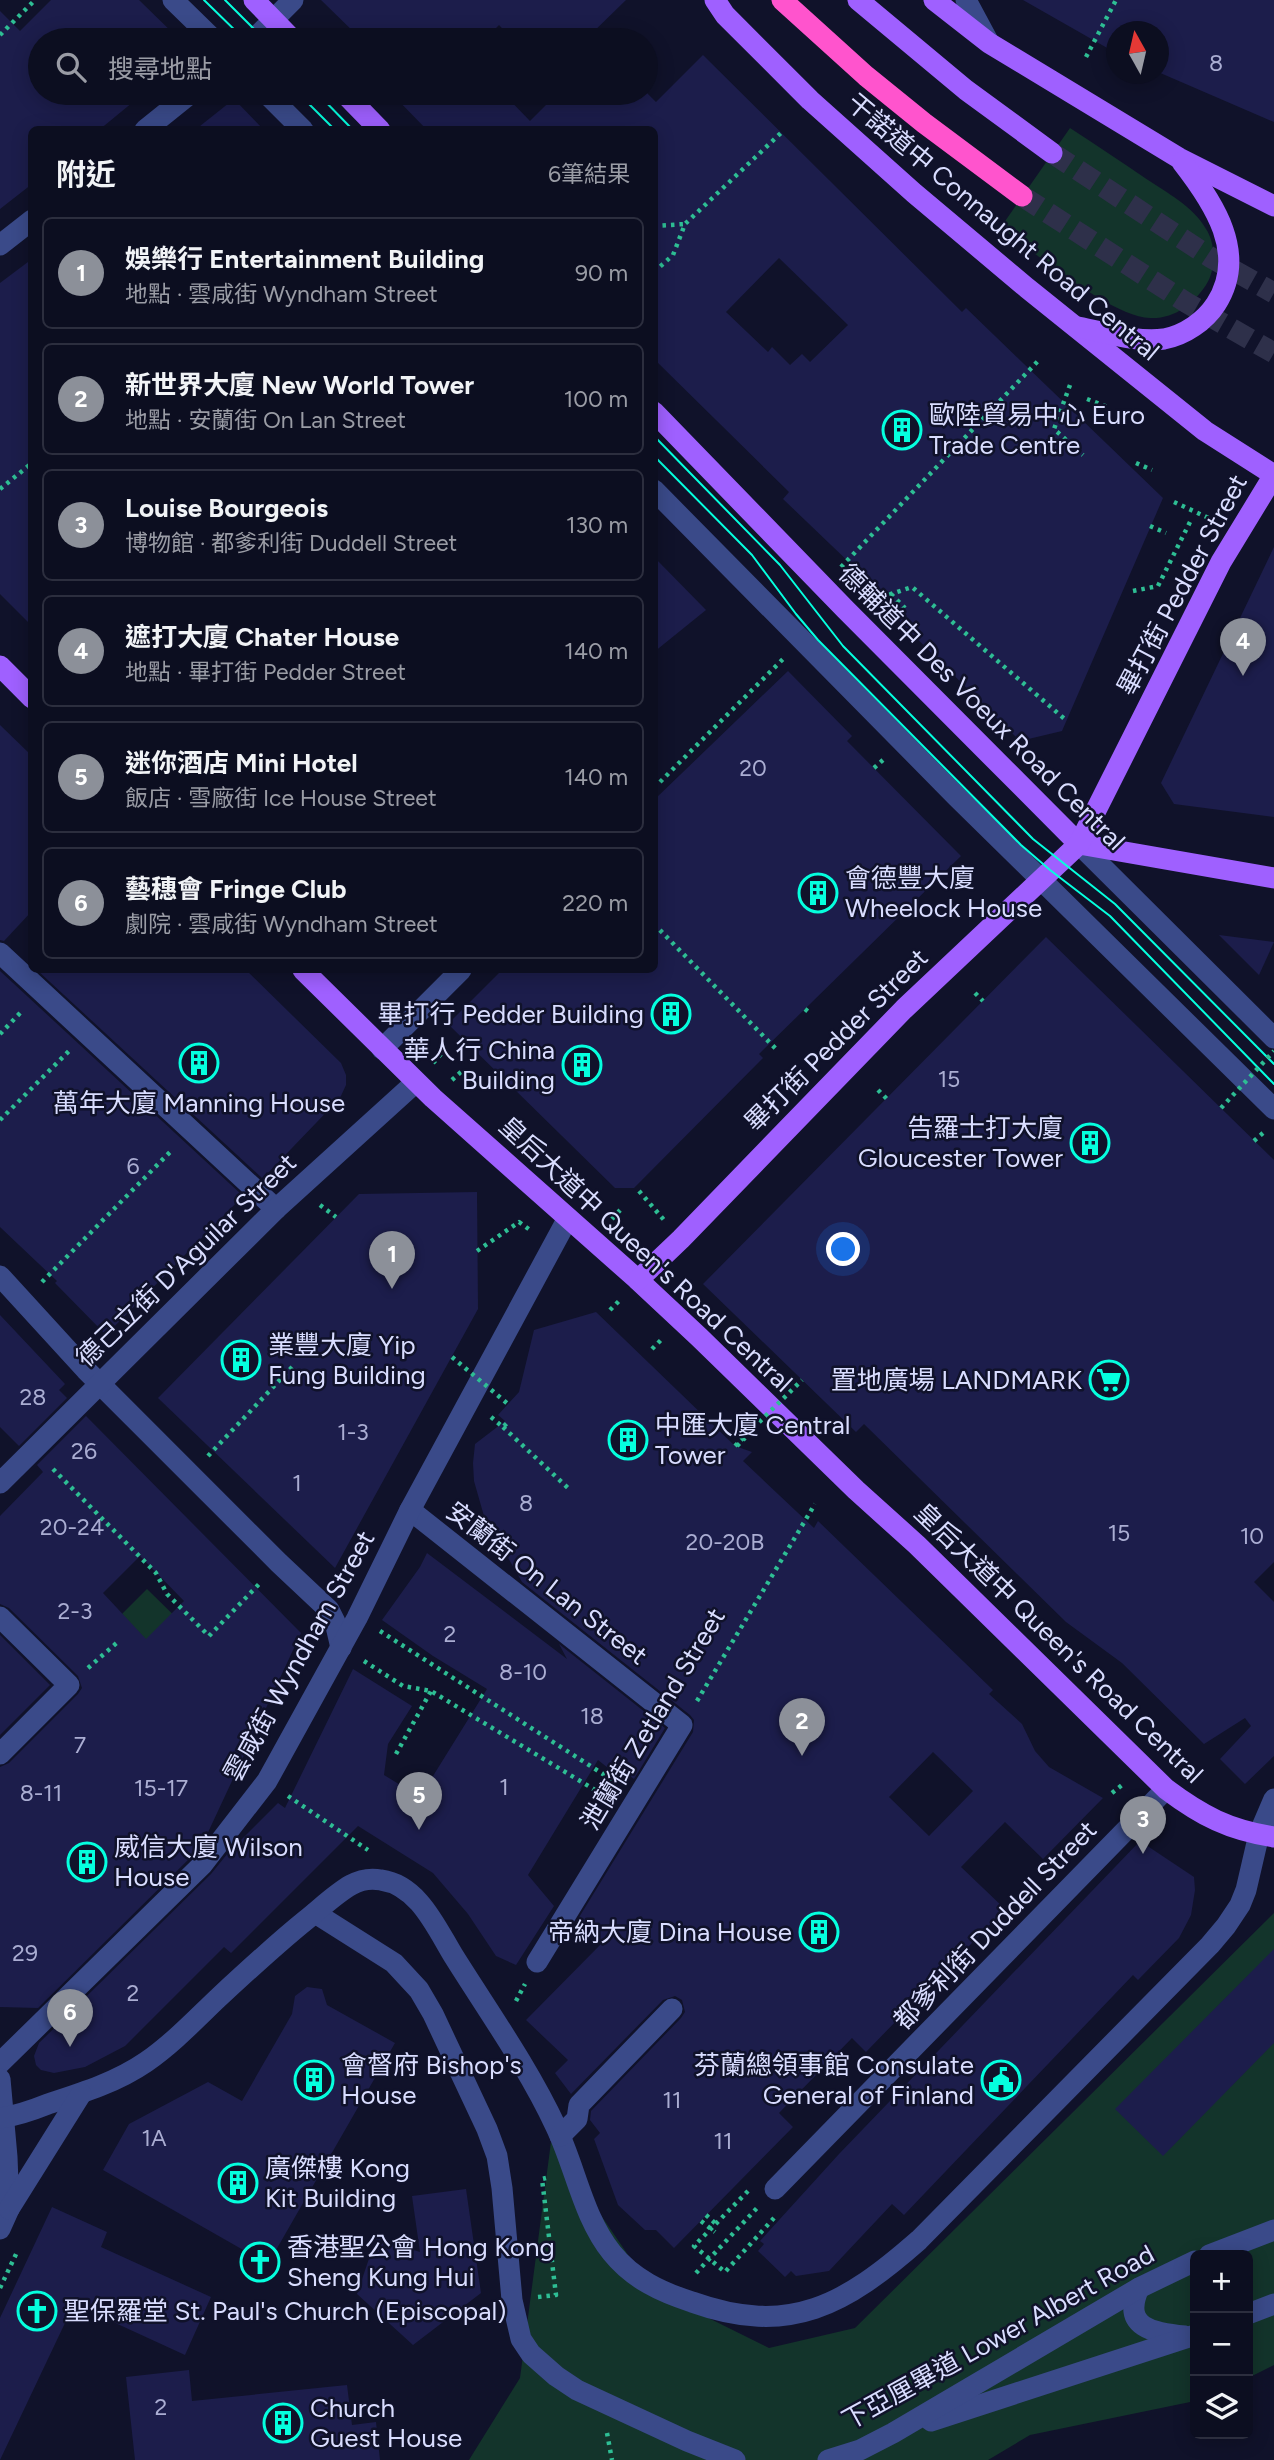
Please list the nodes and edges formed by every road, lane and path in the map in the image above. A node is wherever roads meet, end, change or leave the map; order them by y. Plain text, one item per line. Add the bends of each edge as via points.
1 (35, 0) edge
2 (173, 0) edge
3 (254, 0) edge
4 (293, 0) edge
5 (715, 0) edge
6 (782, 0) edge
7 (858, 0) edge
8 (934, 0) edge
9 (966, 0) edge
10 (1115, 1) edge
11 (273, 20) junction
12 (202, 28) edge
13 (265, 28) edge
14 (281, 28) edge
15 (0, 35) edge
16 (989, 43) junction
17 (1086, 57) dead end
18 (176, 105) edge
19 (278, 105) edge
20 (356, 105) edge
21 (150, 126) edge
22 (299, 126) edge
23 (376, 126) edge
24 (783, 131) dead end
25 (1052, 153) tunnel mouth
26 (1178, 158) junction
27 (1022, 196) tunnel mouth
28 (1274, 206) edge
29 (28, 222) edge
30 (685, 224) junction
31 (658, 226) edge
32 (0, 244) edge
33 (658, 268) edge
34 (1078, 327) junction
35 (1040, 360) dead end
36 (1070, 385) dead end
37 (1087, 399) dead end
38 (1108, 407) dead end
39 (658, 416) edge
40 (1083, 455) dead end
41 (1136, 463) dead end
42 (28, 466) edge
43 (1152, 470) dead end
44 (1274, 475) edge
45 (0, 489) edge
46 (658, 494) edge
47 (1190, 522) dead end
48 (1150, 526) dead end
49 (1166, 533) dead end
50 (838, 570) dead end
51 (1133, 591) dead end
52 (891, 594) junction
53 (870, 604) dead end
54 (905, 608) dead end
55 (787, 655) dead end
56 (0, 666) edge
57 (28, 694) edge
58 (1067, 721) dead end
59 (658, 784) edge
60 (1079, 844) junction
61 (1274, 878) edge
62 (1041, 879) junction
63 (658, 928) edge
64 (682, 938) dead end
65 (676, 945) junction
66 (0, 953) edge
67 (306, 973) edge
68 (458, 973) edge
69 (975, 993) dead end
70 (983, 1001) dead end
71 (29, 1003) dead end
72 (805, 1009) dead end
73 (811, 1014) dead end
74 (0, 1034) edge
75 (1274, 1038) edge
76 (75, 1045) dead end
77 (382, 1049) junction
78 (777, 1050) dead end
79 (1274, 1051) edge
80 (462, 1071) dead end
81 (456, 1077) dead end
82 (416, 1082) junction
83 (878, 1090) dead end
84 (887, 1099) dead end
85 (1221, 1108) dead end
86 (1274, 1109) edge
87 (0, 1120) edge
88 (179, 1143) dead end
89 (316, 1203) dead end
90 (276, 1209) junction
91 (336, 1217) dead end
92 (568, 1218) junction
93 (519, 1222) dead end
94 (477, 1251) dead end
95 (0, 1276) edge
96 (638, 1280) junction
97 (33, 1291) dead end
98 (452, 1357) dead end
99 (293, 1366) dead end
100 (802, 1380) dead end
101 (99, 1383) junction
102 (508, 1404) dead end
103 (486, 1411) dead end
104 (745, 1438) dead end
105 (205, 1459) dead end
106 (46, 1462) dead end
107 (5, 1469) edge
108 (568, 1488) dead end
109 (815, 1504) dead end
110 (410, 1510) junction
111 (265, 1577) dead end
112 (0, 1617) edge
113 (373, 1627) dead end
114 (120, 1640) dead end
115 (349, 1652) junction
116 (69, 1685) junction
117 (431, 1691) junction
118 (682, 1725) junction
119 (0, 1754) edge
120 (396, 1754) dead end
121 (1122, 1785) dead end
122 (649, 1787) junction
123 (1166, 1789) junction
124 (1112, 1793) dead end
125 (608, 1798) dead end
126 (1274, 1799) edge
127 (300, 1803) dead end
128 (1267, 1835) edge
129 (371, 1853) dead end
130 (315, 1913) junction
131 (537, 1962) dead end
132 (672, 2010) dead end
133 (0, 2063) edge
134 (0, 2079) edge
135 (81, 2094) junction
136 (2, 2118) edge
137 (560, 2137) junction
138 (553, 2178) dead end
139 (764, 2192) junction
140 (706, 2216) dead end
141 (776, 2216) dead end
142 (4, 2219) edge
143 (701, 2221) dead end
144 (716, 2224) junction
145 (1274, 2230) edge
146 (715, 2232) dead end
147 (1222, 2250) edge
148 (707, 2262) junction
149 (1190, 2263) edge
150 (691, 2279) dead end
151 (1139, 2288) junction
152 (530, 2298) dead end
153 (1274, 2304) edge
154 (1251, 2313) edge
155 (1190, 2335) edge
156 (1190, 2336) edge
157 (893, 2433) junction
158 (735, 2460) edge
159 (828, 2460) edge

1 - 15 path
2 - 12 street
3 - 11 main road
4 - 11 street
5 - 34 main road, 干諾道中 Connaught Road Central via 810,100 914,193
6 - 27 highway, 干諾道中 Connaught Road Central via 866,76
7 - 25 main road
8 - 16 main road
9 - 16 street
10 - 17 path
11 - 13 street
11 - 14 main road
16 - 26 main road
18 - 21 street
19 - 22 street
20 - 23 main road
24 - 30 path
26 - 28 main road
26 - 34 main road via 1199,183 1228,240 1230,265 1224,291 1210,313 1190,329 1165,339 1139,340
29 - 32 street
30 - 31 path
30 - 33 path via 673,255
34 - 44 main road, 干諾道中 Connaught Road Central via 1205,431
35 - 50 path
36 - 40 path via 1055,429
37 - 38 path
39 - 60 main road, 德輔道中 Des Voeux Road Central
41 - 43 path
42 - 45 path
44 - 60 main road, 畢打街 Pedder Street via 1222,562
46 - 62 street
47 - 51 path via 1158,586
48 - 49 path
52 - 53 path
52 - 54 path
52 - 58 path via 912,587
55 - 59 path
56 - 57 main road
60 - 61 main road
60 - 62 main road, 畢打街 Pedder Street
60 - 75 street, 德輔道中 Des Voeux Road Central
62 - 86 street
62 - 96 main road, 畢打街 Pedder Street via 904,1009
63 - 65 path
64 - 65 path
65 - 78 path
66 - 90 street
67 - 77 main road, 皇后大道中 Queen's Road Central
68 - 77 street
69 - 70 path
71 - 74 path
72 - 73 path
76 - 87 path
77 - 82 main road, 皇后大道中 Queen's Road Central
79 - 85 path, bridge
80 - 81 path
82 - 90 street, 德己立街 D'Aguilar Street
82 - 92 main road, 皇后大道中 Queen's Road Central
83 - 84 path
88 - 97 path
89 - 91 path
90 - 101 street, 德己立街 D'Aguilar Street
92 - 96 main road, 皇后大道中 Queen's Road Central
92 - 110 street, 雲咸街 Wyndham Street
93 - 94 path
95 - 101 street
96 - 123 main road, 皇后大道中 Queen's Road Central
98 - 102 path, bridge
99 - 105 path
100 - 104 path, bridge via 736,1446
101 - 107 street, 德己立街 D'Aguilar Street
101 - 115 street via 329,1610
103 - 108 path
106 - 111 path via 156,1573 167,1594 209,1636
109 - 118 path, 泄蘭街 Zetland Street
110 - 115 street, 雲咸街 Wyndham Street
110 - 118 street, 安蘭街 On Lan Street
112 - 116 street
113 - 122 path
114 - 116 path
115 - 117 path via 403,1686
115 - 133 street, 雲咸街 Wyndham Street via 268,1781 202,1865
116 - 119 street
117 - 120 path
117 - 125 path
118 - 122 street, 泄蘭街 Zetland Street
121 - 124 path
122 - 131 street, 泄蘭街 Zetland Street
123 - 128 main road, 皇后大道中 Queen's Road Central via 1216,1822
123 - 139 street, 都爹利街 Duddell Street
126 - 128 street
127 - 129 path
128 - 137 street via 1240,1905 1210,1945 919,2240 871,2280 833,2303 788,2315 738,2316 640,2279 599,2236
130 - 135 street via 167,2047 145,2064
130 - 137 street via 350,1886 371,1879 391,1882 413,1896 539,2095
130 - 158 street via 394,1963 433,2014 497,2156 512,2300 521,2339 531,2354 577,2389
132 - 137 street via 579,2105 577,2119
134 - 136 street
135 - 136 street
135 - 142 street
136 - 142 street
138 - 152 path via 542,2179 556,2295
139 - 144 path
139 - 148 path
140 - 144 path
141 - 148 path via 724,2272
143 - 146 path, bridge
144 - 148 path via 694,2246
145 - 147 street
148 - 150 path
149 - 151 street, 下亞厘畢道 Lower Albert Road
151 - 155 street via 1133,2306 1140,2323 1151,2331
151 - 157 street, 下亞厘畢道 Lower Albert Road
153 - 154 street
156 - 157 street
157 - 159 street, 下亞厘畢道 Lower Albert Road

